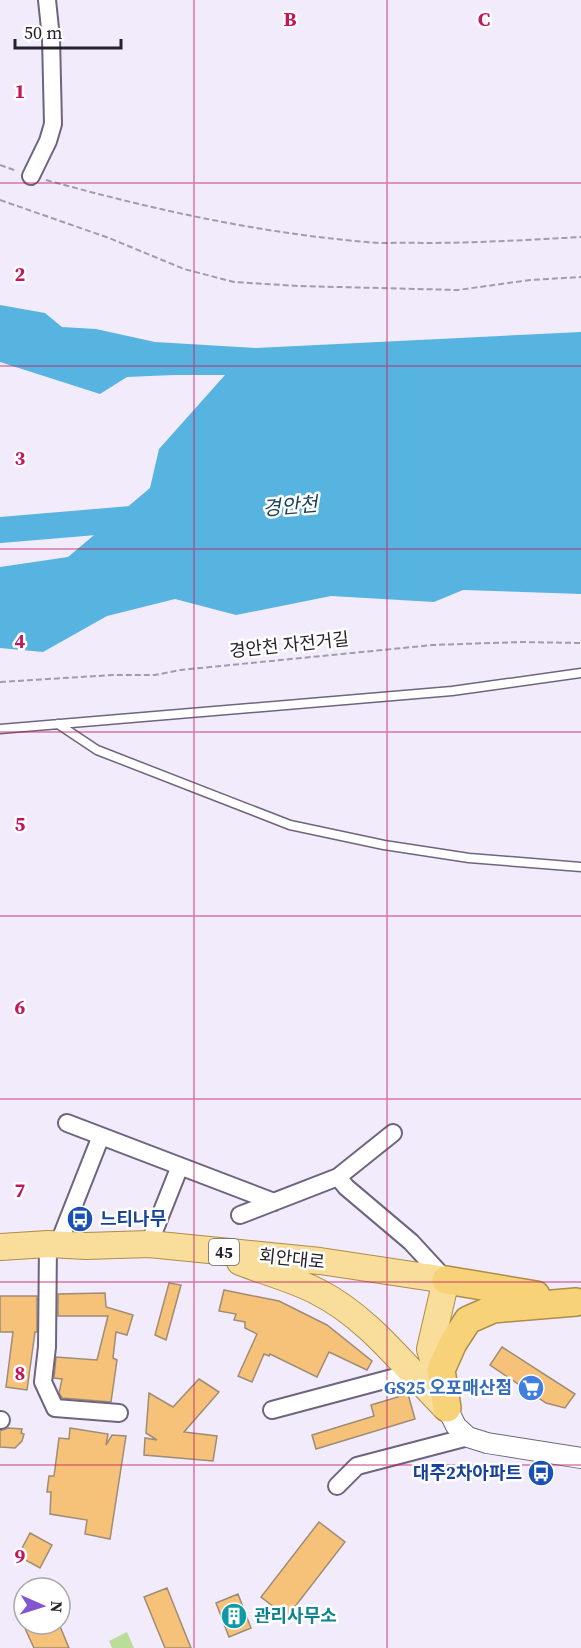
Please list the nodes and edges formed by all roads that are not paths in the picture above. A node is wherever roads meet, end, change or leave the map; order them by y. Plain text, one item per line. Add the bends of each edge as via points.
1 (47, 0) edge
2 (31, 176) road end
3 (581, 673) edge
4 (57, 724) junction
5 (0, 729) edge
6 (581, 867) edge
7 (67, 1123) dead end
8 (393, 1132) dead end
9 (101, 1136) junction
10 (180, 1166) junction
11 (338, 1178) junction
12 (274, 1202) junction
13 (240, 1215) dead end
14 (53, 1244) junction
15 (149, 1244) junction
16 (0, 1246) edge
17 (209, 1250) junction
18 (446, 1280) junction
19 (578, 1303) edge
20 (411, 1372) junction
21 (447, 1408) junction
22 (272, 1410) dead end
23 (119, 1413) dead end
24 (468, 1437) junction
25 (581, 1458) edge
26 (337, 1486) dead end

1 - 2 street via 53,124
3 - 4 lane via 452,691
4 - 5 lane
4 - 6 lane via 97,750 290,825 469,858
7 - 9 street
8 - 11 street
9 - 10 street
9 - 14 street
10 - 12 street
10 - 15 street
11 - 12 street
11 - 18 street via 411,1242
12 - 13 street
14 - 15 main road, 회안대로 / 45
14 - 16 main road, 회안대로 / 45
14 - 23 street via 43,1382 55,1408
15 - 17 main road, 회안대로 / 45
17 - 18 main road, 회안대로 / 45 via 321,1261
17 - 20 main road via 318,1292 352,1315
18 - 19 highway, 회안대로 / 45
18 - 21 main road via 430,1349
19 - 21 highway via 493,1309 468,1320 441,1370
20 - 21 main road
20 - 22 street
21 - 24 street via 456,1426
24 - 25 street
24 - 26 street via 357,1466

